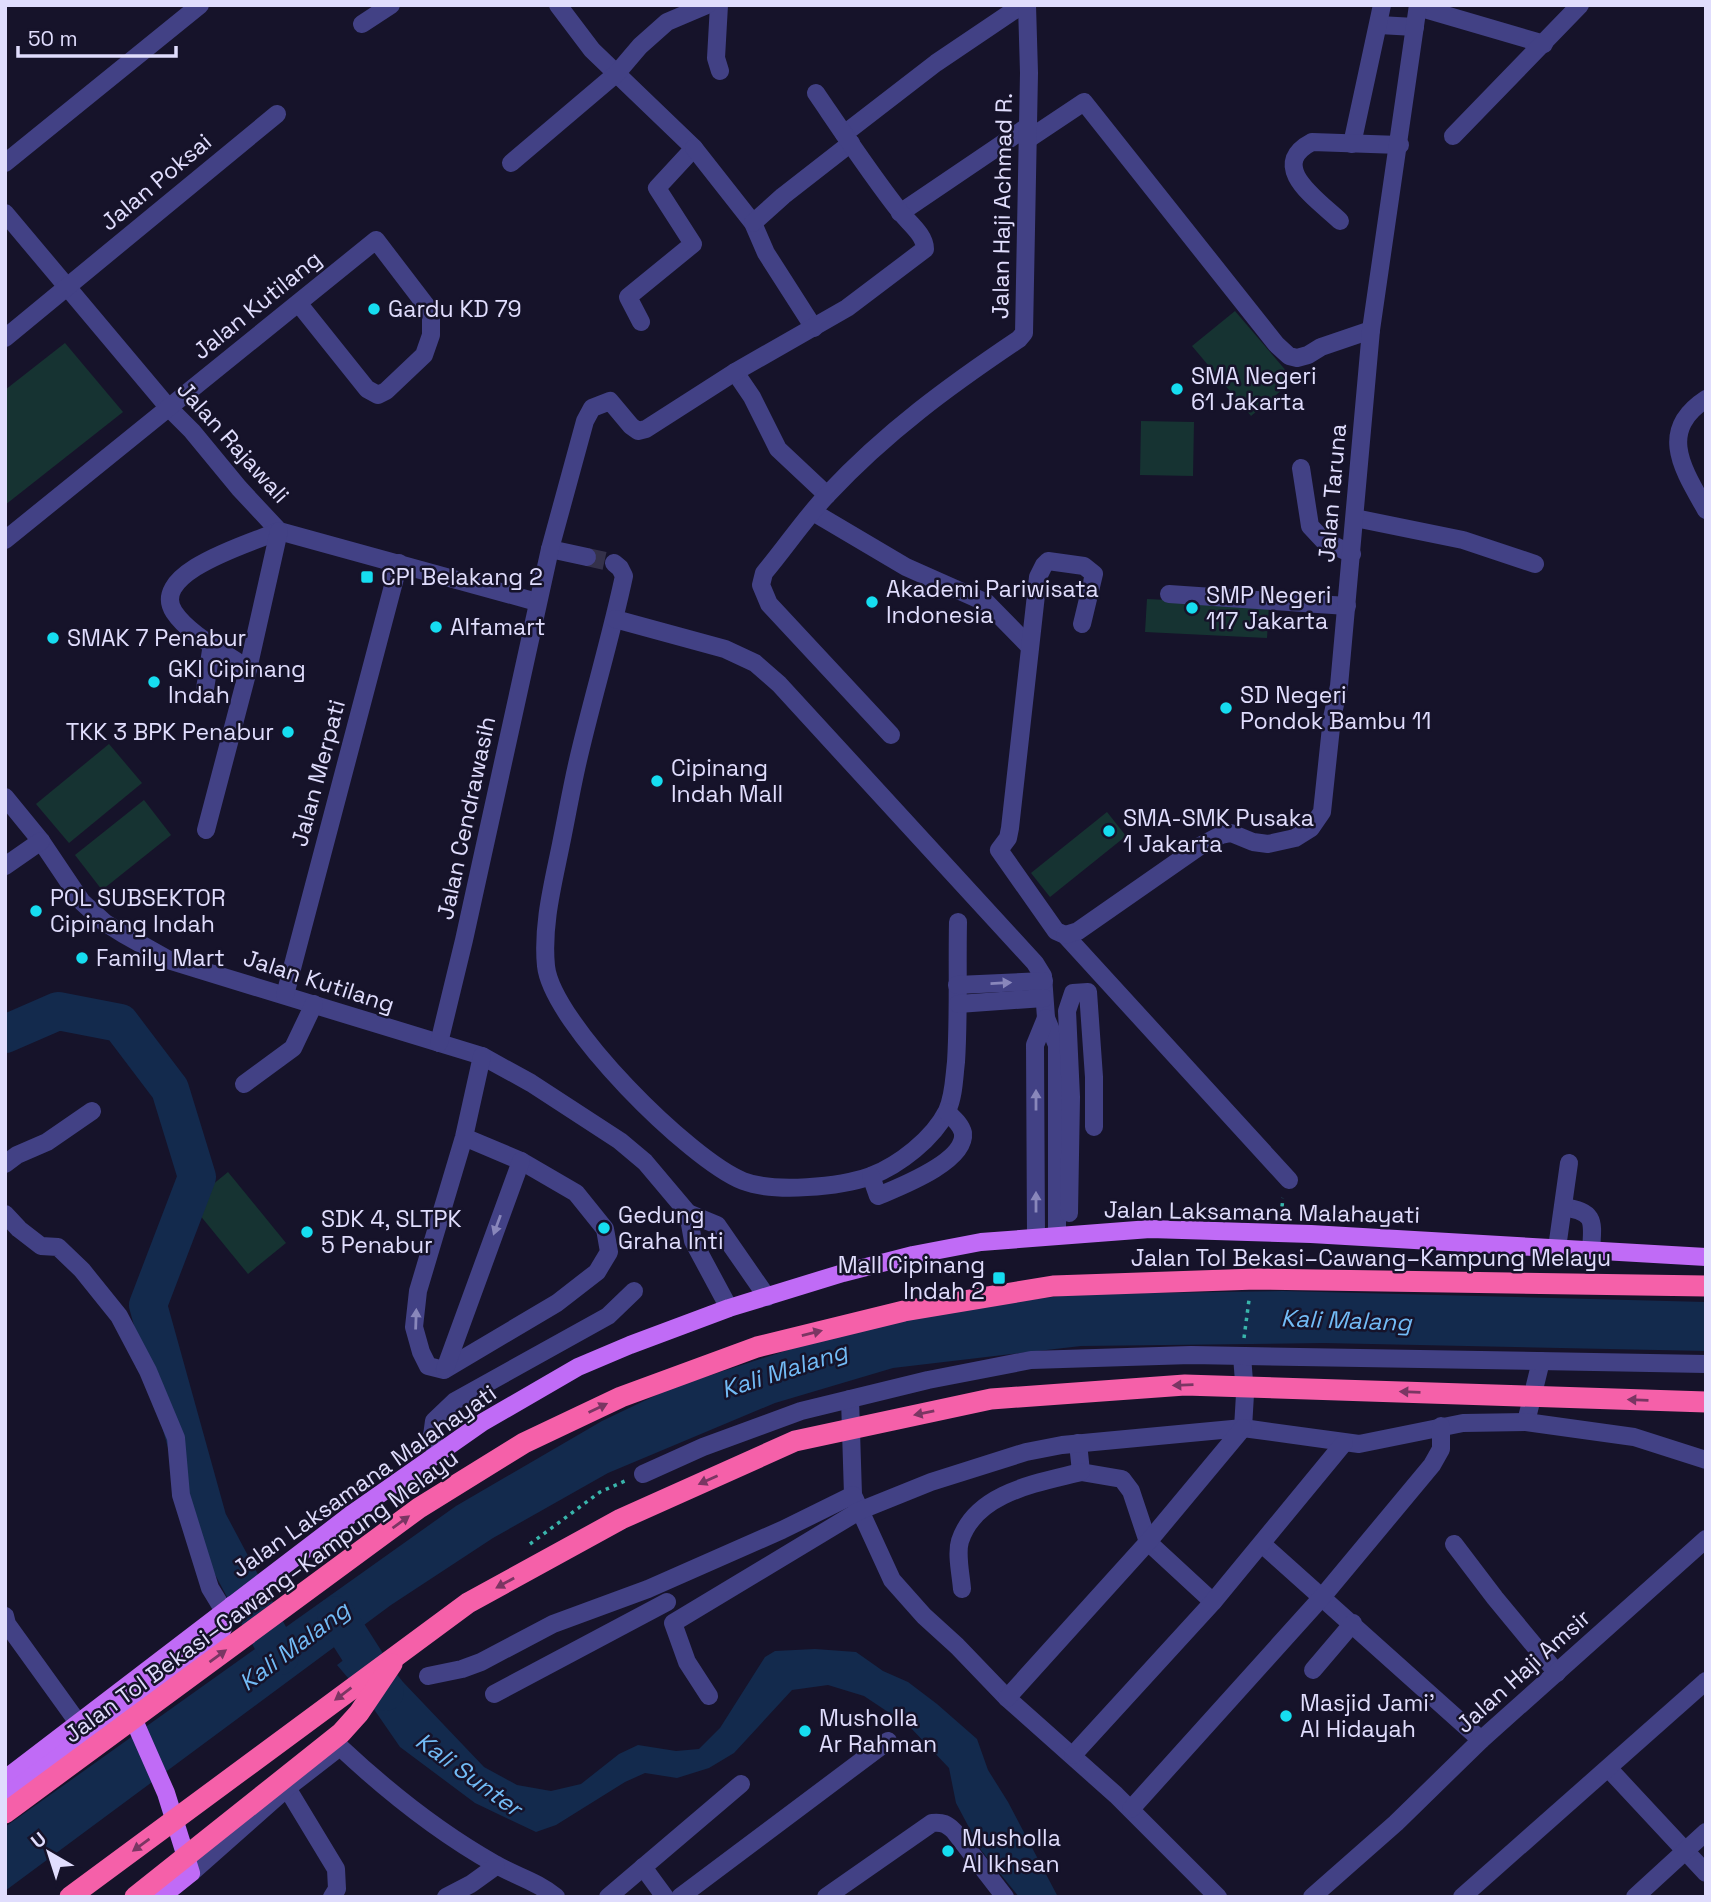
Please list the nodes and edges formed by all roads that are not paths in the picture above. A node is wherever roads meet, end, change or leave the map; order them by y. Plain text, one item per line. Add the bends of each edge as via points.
1 (200, 5) edge
2 (391, 5) edge
3 (558, 5) edge
4 (707, 5) edge
5 (719, 5) edge
6 (1025, 5) edge
7 (1382, 5) edge
8 (1580, 5) edge
9 (1418, 6) edge
10 (362, 24) dead end
11 (1379, 25) junction
12 (1415, 27) junction
13 (1544, 44) junction
14 (720, 71) dead end
15 (617, 73) junction
16 (816, 93) dead end
17 (277, 114) dead end
18 (1027, 133) junction
19 (1453, 136) dead end
20 (848, 138) junction
21 (1353, 144) junction
22 (1400, 145) junction
23 (694, 148) junction
24 (5, 163) edge
25 (511, 163) dead end
26 (5, 213) edge
27 (900, 213) junction
28 (1340, 221) dead end
29 (753, 223) junction
30 (66, 288) junction
31 (299, 304) junction
32 (642, 322) dead end
33 (814, 328) junction
34 (1371, 330) junction
35 (5, 338) edge
36 (735, 372) junction
37 (1706, 399) edge
38 (168, 407) junction
39 (1301, 468) dead end
40 (827, 495) junction
41 (1706, 510) edge
42 (813, 512) junction
43 (1355, 518) junction
44 (279, 531) junction
45 (5, 540) edge
46 (550, 549) junction
47 (1352, 554) junction
48 (587, 557) tunnel mouth
49 (614, 563) dead end
50 (399, 564) junction
51 (1535, 564) dead end
52 (1169, 594) dead end
53 (537, 603) junction
54 (1347, 606) junction
55 (615, 619) junction
56 (1082, 624) dead end
57 (212, 644) junction
58 (1030, 647) junction
59 (248, 669) junction
60 (205, 688) dead end
61 (891, 735) dead end
62 (5, 797) edge
63 (206, 830) dead end
64 (41, 841) junction
65 (5, 866) edge
66 (958, 922) dead end
67 (1065, 935) junction
68 (957, 985) junction
69 (1044, 989) junction
70 (285, 995) junction
71 (314, 1004) junction
72 (958, 1004) junction
73 (1046, 1018) junction
74 (439, 1043) junction
75 (482, 1056) junction
76 (244, 1084) dead end
77 (92, 1111) dead end
78 (947, 1112) junction
79 (1094, 1127) dead end
80 (464, 1137) junction
81 (520, 1161) junction
82 (1569, 1163) dead end
83 (5, 1164) edge
84 (871, 1176) junction
85 (1289, 1180) road end
86 (1563, 1207) junction
87 (688, 1213) junction
88 (5, 1214) edge
89 (1063, 1235) junction
90 (1036, 1236) junction
91 (1558, 1248) junction
92 (1591, 1250) junction
93 (1706, 1256) edge
94 (1706, 1286) edge
95 (634, 1291) dead end
96 (767, 1297) junction
97 (729, 1308) junction
98 (1243, 1350) junction
99 (1541, 1361) junction
100 (1706, 1364) edge
101 (445, 1369) junction
102 (850, 1399) junction
103 (1706, 1402) edge
104 (1526, 1422) junction
105 (1441, 1426) junction
106 (1242, 1428) junction
107 (1078, 1443) junction
108 (1344, 1443) junction
109 (436, 1455) junction
110 (1706, 1460) edge
111 (1081, 1472) junction
112 (643, 1474) dead end
113 (856, 1503) junction
114 (1706, 1539) edge
115 (1148, 1542) junction
116 (1262, 1544) junction
117 (1454, 1544) dead end
118 (668, 1580) junction
119 (962, 1589) dead end
120 (1323, 1596) junction
121 (667, 1602) junction
122 (1213, 1602) junction
123 (231, 1605) junction
124 (5, 1616) edge
125 (673, 1623) junction
126 (1353, 1623) junction
127 (398, 1653) junction
128 (1313, 1670) dead end
129 (1557, 1673) junction
130 (428, 1676) dead end
131 (1706, 1681) edge
132 (494, 1694) dead end
133 (709, 1696) dead end
134 (1007, 1699) junction
135 (130, 1710) junction
136 (79, 1724) junction
137 (1481, 1740) junction
138 (888, 1741) dead end
139 (1073, 1755) junction
140 (1609, 1769) junction
141 (5, 1779) edge
142 (741, 1784) dead end
143 (287, 1788) junction
144 (5, 1793) edge
145 (1131, 1809) junction
146 (5, 1814) edge
147 (1706, 1832) edge
148 (1685, 1850) junction
149 (496, 1866) junction
150 (643, 1867) junction
151 (191, 1873) junction
152 (1706, 1873) edge
153 (70, 1897) edge
154 (135, 1897) edge
155 (161, 1897) edge
156 (331, 1897) edge
157 (446, 1897) edge
158 (556, 1897) edge
159 (608, 1897) edge
160 (665, 1897) edge
161 (680, 1897) edge
162 (826, 1897) edge
163 (1005, 1897) edge
164 (1218, 1897) edge
165 (1312, 1897) edge
166 (1462, 1897) edge
167 (1635, 1897) edge

1 - 24 street
2 - 10 street
3 - 15 street via 592,50
4 - 15 street via 667,22
5 - 14 street via 716,58
6 - 18 street, Jalan Haji Achmad R.
6 - 20 street via 936,63
7 - 11 street
8 - 13 street
9 - 12 street, Jalan Taruna
9 - 13 street
11 - 12 street
11 - 21 street
12 - 22 street, Jalan Taruna
13 - 19 street
15 - 23 street
15 - 25 street
16 - 20 street
17 - 30 street, Jalan Poksai
18 - 27 street
18 - 34 street via 1084,102 1290,356 1308,355 1321,346
18 - 40 street, Jalan Haji Achmad R. via 1024,333 913,414
20 - 27 street
20 - 29 street
21 - 22 street
21 - 28 street via 1311,142 1299,149 1293,160 1294,176
22 - 34 street, Jalan Taruna
23 - 29 street
23 - 32 street via 657,188 693,243 627,298
26 - 30 street, Jalan Rajawali
27 - 33 street via 925,248
29 - 33 street via 766,253
30 - 35 street, Jalan Poksai
30 - 38 street, Jalan Rajawali
31 - 31 street, Jalan Kutilang via 367,389 378,395 424,355 431,335 431,312 376,240
31 - 38 street, Jalan Kutilang
33 - 36 street
34 - 43 street, Jalan Taruna
36 - 40 street via 778,449
36 - 46 street, Jalan Cendrawasih via 646,429 631,426 610,401 592,408
37 - 41 street via 1692,408 1679,427 1677,443
38 - 44 street, Jalan Rajawali
38 - 45 street, Jalan Kutilang
39 - 47 street via 1310,526 1324,541
40 - 42 street
42 - 58 street via 906,566 986,603
42 - 61 street via 764,573 761,584 769,604
43 - 47 street, Jalan Taruna
43 - 51 street via 1463,540
44 - 50 street, Jalan Rajawali
44 - 57 street via 210,559 173,587 174,611
44 - 59 street
46 - 48 street
46 - 53 street, Jalan Cendrawasih
47 - 54 street, Jalan Taruna
49 - 55 street via 624,576
50 - 53 street, Jalan Rajawali
50 - 70 street, Jalan Merpati
52 - 54 street
53 - 74 street, Jalan Cendrawasih
54 - 67 street, Jalan Taruna via 1322,813 1311,828 1295,838 1268,844 1231,833 1221,835 1078,931
55 - 69 street via 725,649 755,663 1035,963
55 - 84 street via 579,756 547,916 546,969 554,995 612,1071 647,1108 704,1156 744,1181 784,1188
56 - 58 street via 1094,574 1084,566 1048,561 1038,577
57 - 59 street
57 - 60 street
58 - 67 street via 1010,828 999,850 1048,922
59 - 63 street
62 - 64 street, Jalan Kutilang
64 - 65 street
64 - 70 street, Jalan Kutilang via 82,902 113,928 171,961
66 - 68 street
67 - 85 street
68 -> 69 street
68 - 72 street
69 - 72 street
69 - 73 street
70 - 71 street, Jalan Kutilang
71 - 74 street, Jalan Kutilang
71 - 76 street via 293,1048
72 - 78 street via 954,1087
73 - 89 street via 1057,1045
90 -> 73 street via 1035,1045
74 - 75 street, Jalan Kutilang
75 - 80 street
75 - 87 street, Jalan Kutilang via 620,1140
77 - 83 street
78 - 84 street via 918,1146
78 - 84 street via 963,1133 953,1155 908,1184 878,1196
79 - 89 street via 1088,992 1073,993 1067,1011 1071,1097
80 - 81 street
101 -> 80 street via 428,1366 414,1327 418,1291
81 -> 101 street
81 - 101 street via 576,1193 605,1229 609,1252 597,1272 557,1303
82 - 86 street
86 - 91 street
86 - 92 street via 1592,1220
87 - 96 street via 717,1225
87 - 97 street via 693,1241
88 - 123 street via 41,1246 58,1247 119,1316 176,1438 181,1495 210,1588
89 - 90 main road, Jalan Laksamana Malahayati
89 - 91 main road, Jalan Laksamana Malahayati via 1150,1229
90 - 96 main road, Jalan Laksamana Malahayati via 913,1255
91 - 92 main road, Jalan Laksamana Malahayati
92 - 93 main road, Jalan Laksamana Malahayati
146 -> 94 highway, Jalan Tol Bekasi–Cawang–Kampung Melayu, bridge via 419,1508 501,1457 621,1397 757,1347 904,1311 1053,1286 1256,1279
95 - 109 street via 608,1316 455,1401 434,1421
96 - 97 main road, Jalan Laksamana Malahayati
97 - 109 main road, Jalan Laksamana Malahayati via 578,1367
98 - 99 street
98 - 102 street via 1031,1360
98 - 106 street
99 - 100 street
99 - 104 street
102 - 112 street via 788,1416
102 - 113 street
103 -> 127 highway, bridge via 1185,1385 991,1399 795,1441 621,1519 468,1603
104 - 105 street
104 - 110 street via 1634,1437
105 - 108 street via 1359,1444
105 - 120 street via 1438,1456
106 - 107 street
106 - 108 street
106 - 115 street
107 - 111 street
107 - 113 street via 1026,1452
108 - 116 street
109 - 123 main road, Jalan Laksamana Malahayati
111 - 115 street via 1122,1479 1131,1491
111 - 119 street via 1014,1489 973,1516 960,1543
113 - 118 street
113 - 125 street
113 - 134 street via 892,1580
114 - 129 street, Jalan Haji Amsir
115 - 122 street
115 - 134 street
116 - 120 street
116 - 122 street
117 - 129 street
118 - 121 street
118 - 130 street via 553,1624 481,1662
120 - 126 street
120 - 145 street
121 - 125 street
121 - 132 street
122 - 139 street
123 - 135 main road via 221,1633
123 - 136 main road, Jalan Laksamana Malahayati
124 - 136 street
125 - 133 street via 687,1662
126 - 128 street
126 - 137 street
127 -> 153 highway, bridge
127 - 154 highway, bridge via 341,1733
129 - 137 street, Jalan Haji Amsir
131 - 140 street
134 - 139 street
135 - 144 main road
135 - 151 main road, bridge via 166,1793
136 - 141 main road, Jalan Laksamana Malahayati
137 - 165 street, Jalan Haji Amsir
138 - 161 street
139 - 145 street
140 - 148 street
140 - 166 street
142 - 150 street
143 - 149 street via 340,1747 418,1813
143 - 151 street
143 - 156 street via 336,1869 337,1889
145 - 164 street
147 - 148 street
148 - 152 street
148 - 167 street
149 - 157 street
149 - 158 street via 531,1880
150 - 159 street
150 - 160 street
151 - 155 main road
162 - 163 street via 939,1822 954,1831

